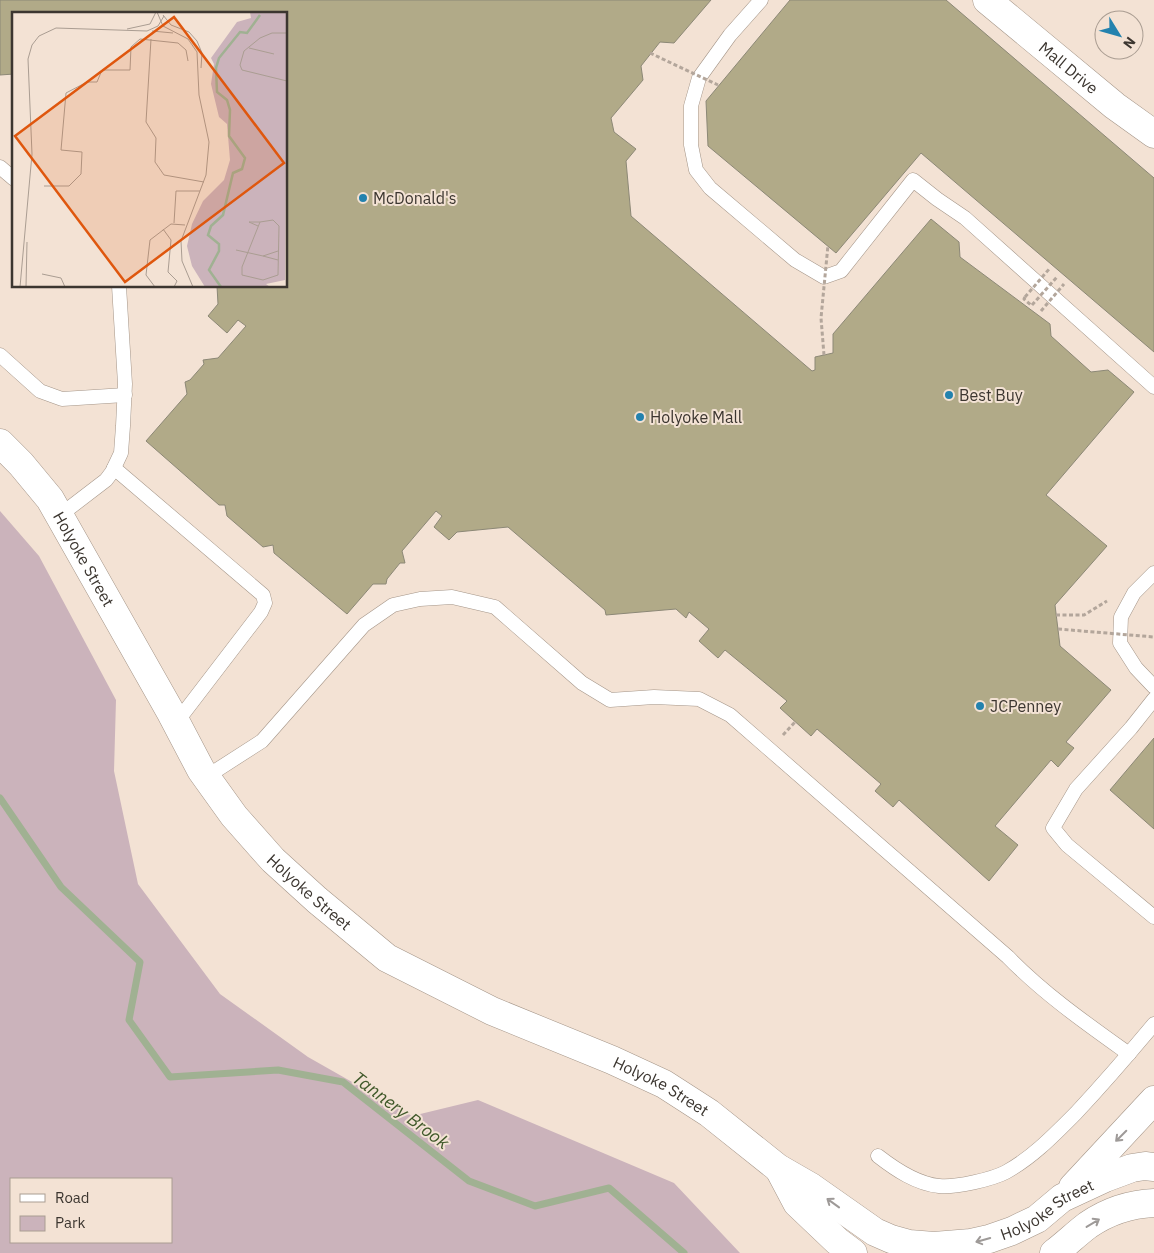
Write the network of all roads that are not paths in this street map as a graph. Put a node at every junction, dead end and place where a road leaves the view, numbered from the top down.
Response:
1 (760, 0) edge
2 (987, 0) edge
3 (1154, 134) edge
4 (0, 167) edge
5 (12, 177) edge
6 (119, 288) edge
7 (0, 355) edge
8 (1154, 387) edge
9 (125, 395) junction
10 (0, 443) edge
11 (114, 468) junction
12 (59, 516) junction
13 (1154, 572) edge
14 (1154, 687) edge
15 (1154, 699) edge
16 (176, 722) junction
17 (206, 777) junction
18 (1154, 917) edge
19 (1154, 1024) edge
20 (1128, 1054) junction
21 (1154, 1100) edge
22 (878, 1156) dead end
23 (1154, 1167) edge
24 (778, 1168) junction
25 (1062, 1198) junction
26 (1153, 1202) edge
27 (853, 1253) edge
28 (1054, 1253) edge

1 - 8 lane
2 - 3 street, Mall Drive
4 - 5 lane
6 - 9 lane
7 - 9 lane
9 - 11 lane
10 - 12 street, Holyoke Street
11 - 12 lane
11 - 16 lane
12 - 16 street, Holyoke Street
13 - 14 lane
15 - 18 lane
16 - 17 street, Holyoke Street
17 - 20 lane
17 - 24 street, Holyoke Street
19 - 20 lane
20 - 22 lane
21 -> 25 street
23 - 25 street, Holyoke Street
25 -> 24 street, Holyoke Street
24 - 27 street, Holyoke Street
28 -> 26 street, Holyoke Street

